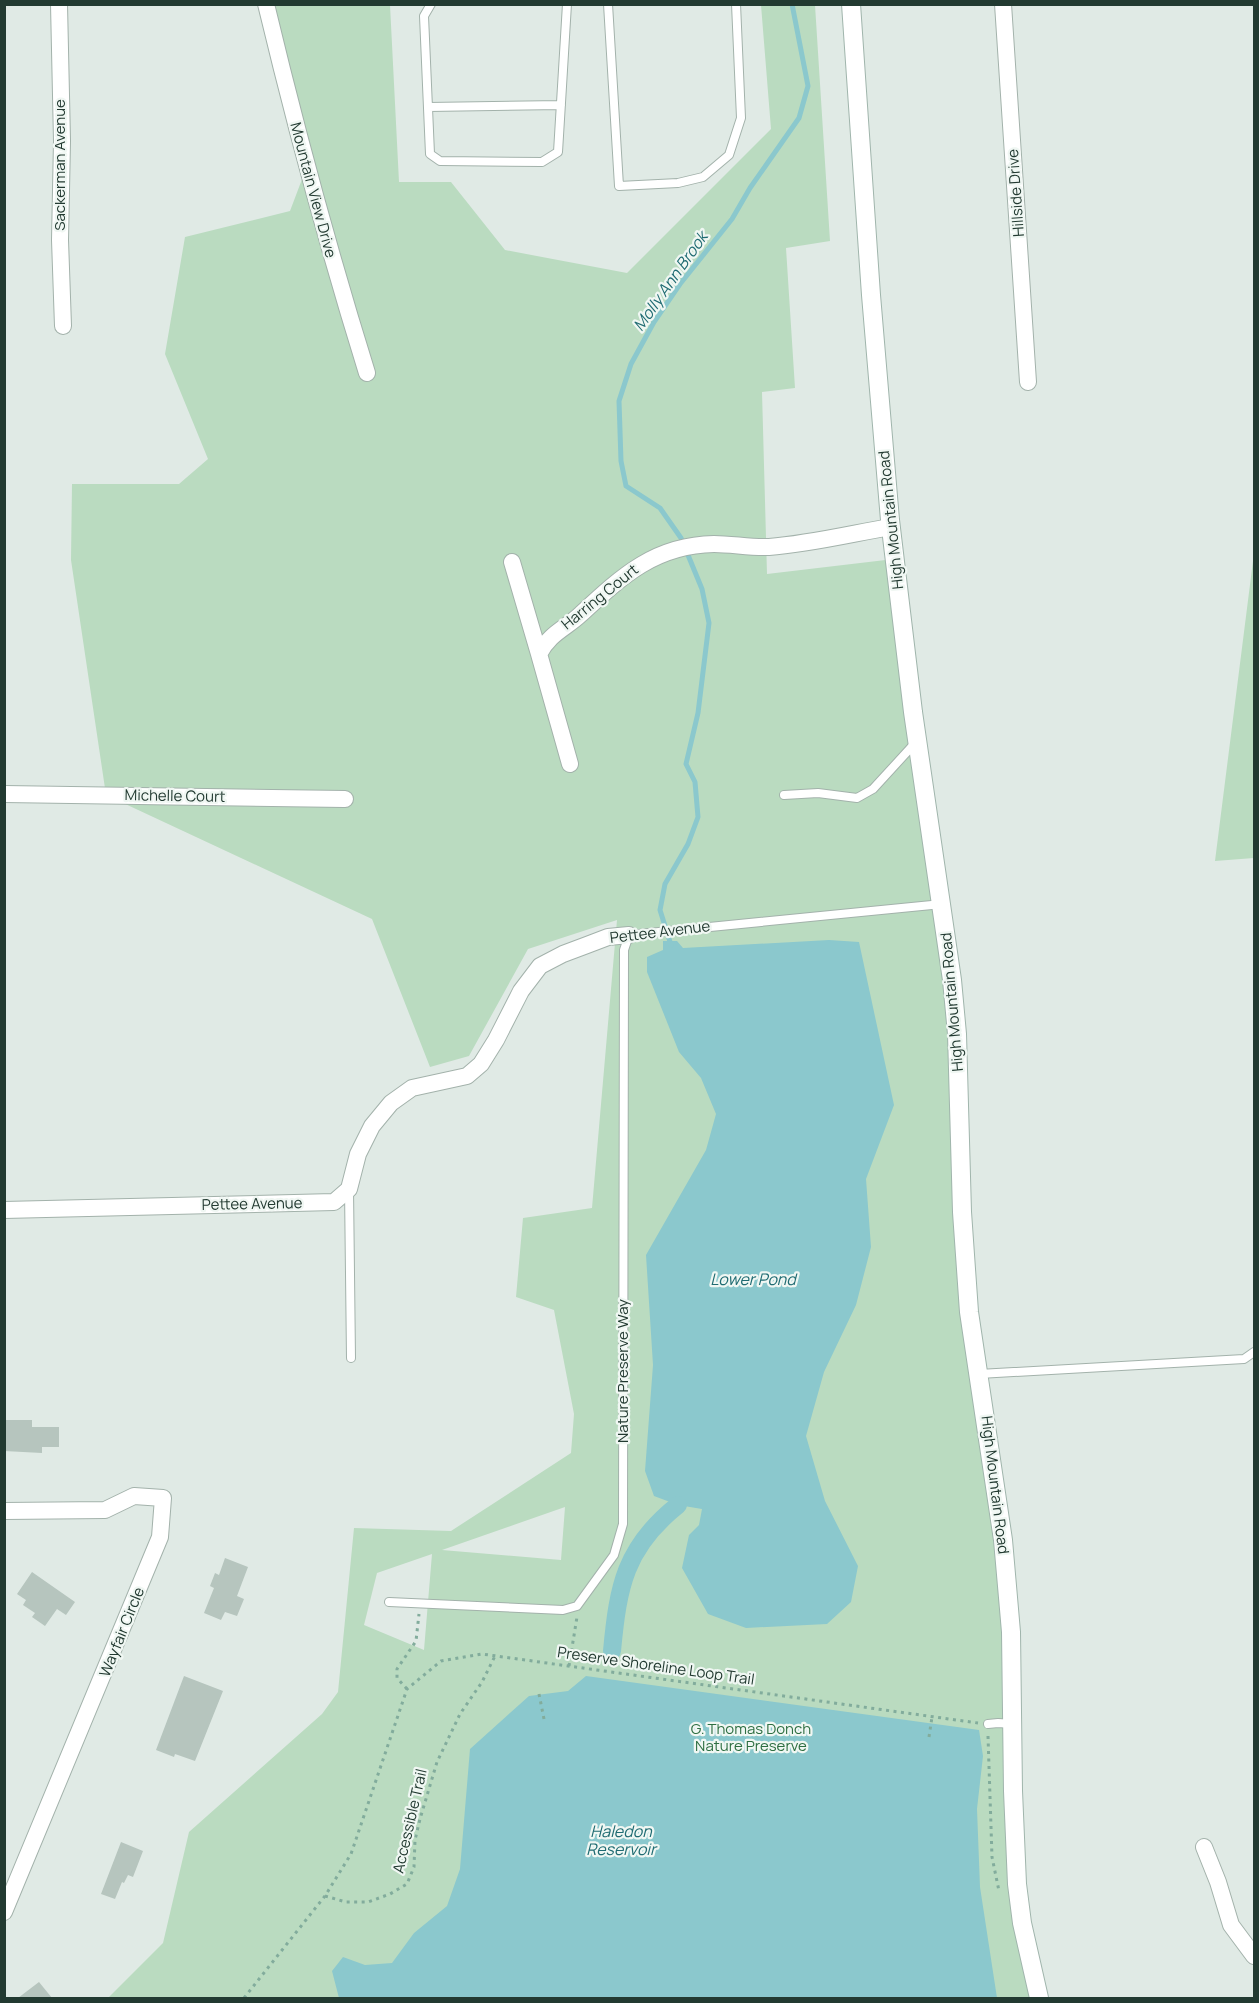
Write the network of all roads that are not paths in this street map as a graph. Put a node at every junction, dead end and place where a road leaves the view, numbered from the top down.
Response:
1 (59, 4) edge
2 (266, 4) edge
3 (431, 4) edge
4 (567, 4) edge
5 (608, 4) edge
6 (736, 4) edge
7 (851, 4) edge
8 (1003, 4) edge
9 (561, 105) junction
10 (428, 107) junction
11 (63, 326) dead end
12 (367, 373) dead end
13 (1028, 382) dead end
14 (890, 527) junction
15 (512, 562) dead end
16 (539, 654) junction
17 (917, 740) junction
18 (570, 764) dead end
19 (4, 794) edge
20 (784, 795) dead end
21 (345, 799) dead end
22 (942, 904) junction
23 (629, 934) junction
24 (349, 1189) junction
25 (4, 1210) edge
26 (1254, 1352) edge
27 (351, 1358) dead end
28 (978, 1374) junction
29 (4, 1511) edge
30 (389, 1602) dead end
31 (988, 1724) road end
32 (1012, 1724) junction
33 (1204, 1846) dead end
34 (4, 1912) edge
35 (1254, 1956) edge
36 (1039, 1998) edge

1 - 11 street, Sackerman Avenue
2 - 12 street, Mountain View Drive
3 - 10 lane
4 - 9 lane
5 - 6 lane
7 - 14 main road, High Mountain Road
8 - 13 street, Hillside Drive
9 - 10 lane
9 - 10 lane
14 - 16 street, Harring Court
14 - 17 main road, High Mountain Road
15 - 16 street
16 - 18 street
17 - 20 lane
17 - 22 main road, High Mountain Road
19 - 21 street, Michelle Court
22 - 23 lane, Pettee Avenue
22 - 28 main road, High Mountain Road
23 - 24 street, Pettee Avenue
23 - 30 lane, Nature Preserve Way
24 - 25 street, Pettee Avenue
24 - 27 lane
26 - 28 lane
28 - 32 main road, High Mountain Road
29 - 34 street, Wayfair Circle
31 - 32 lane
32 - 36 main road, High Mountain Road
33 - 35 street

